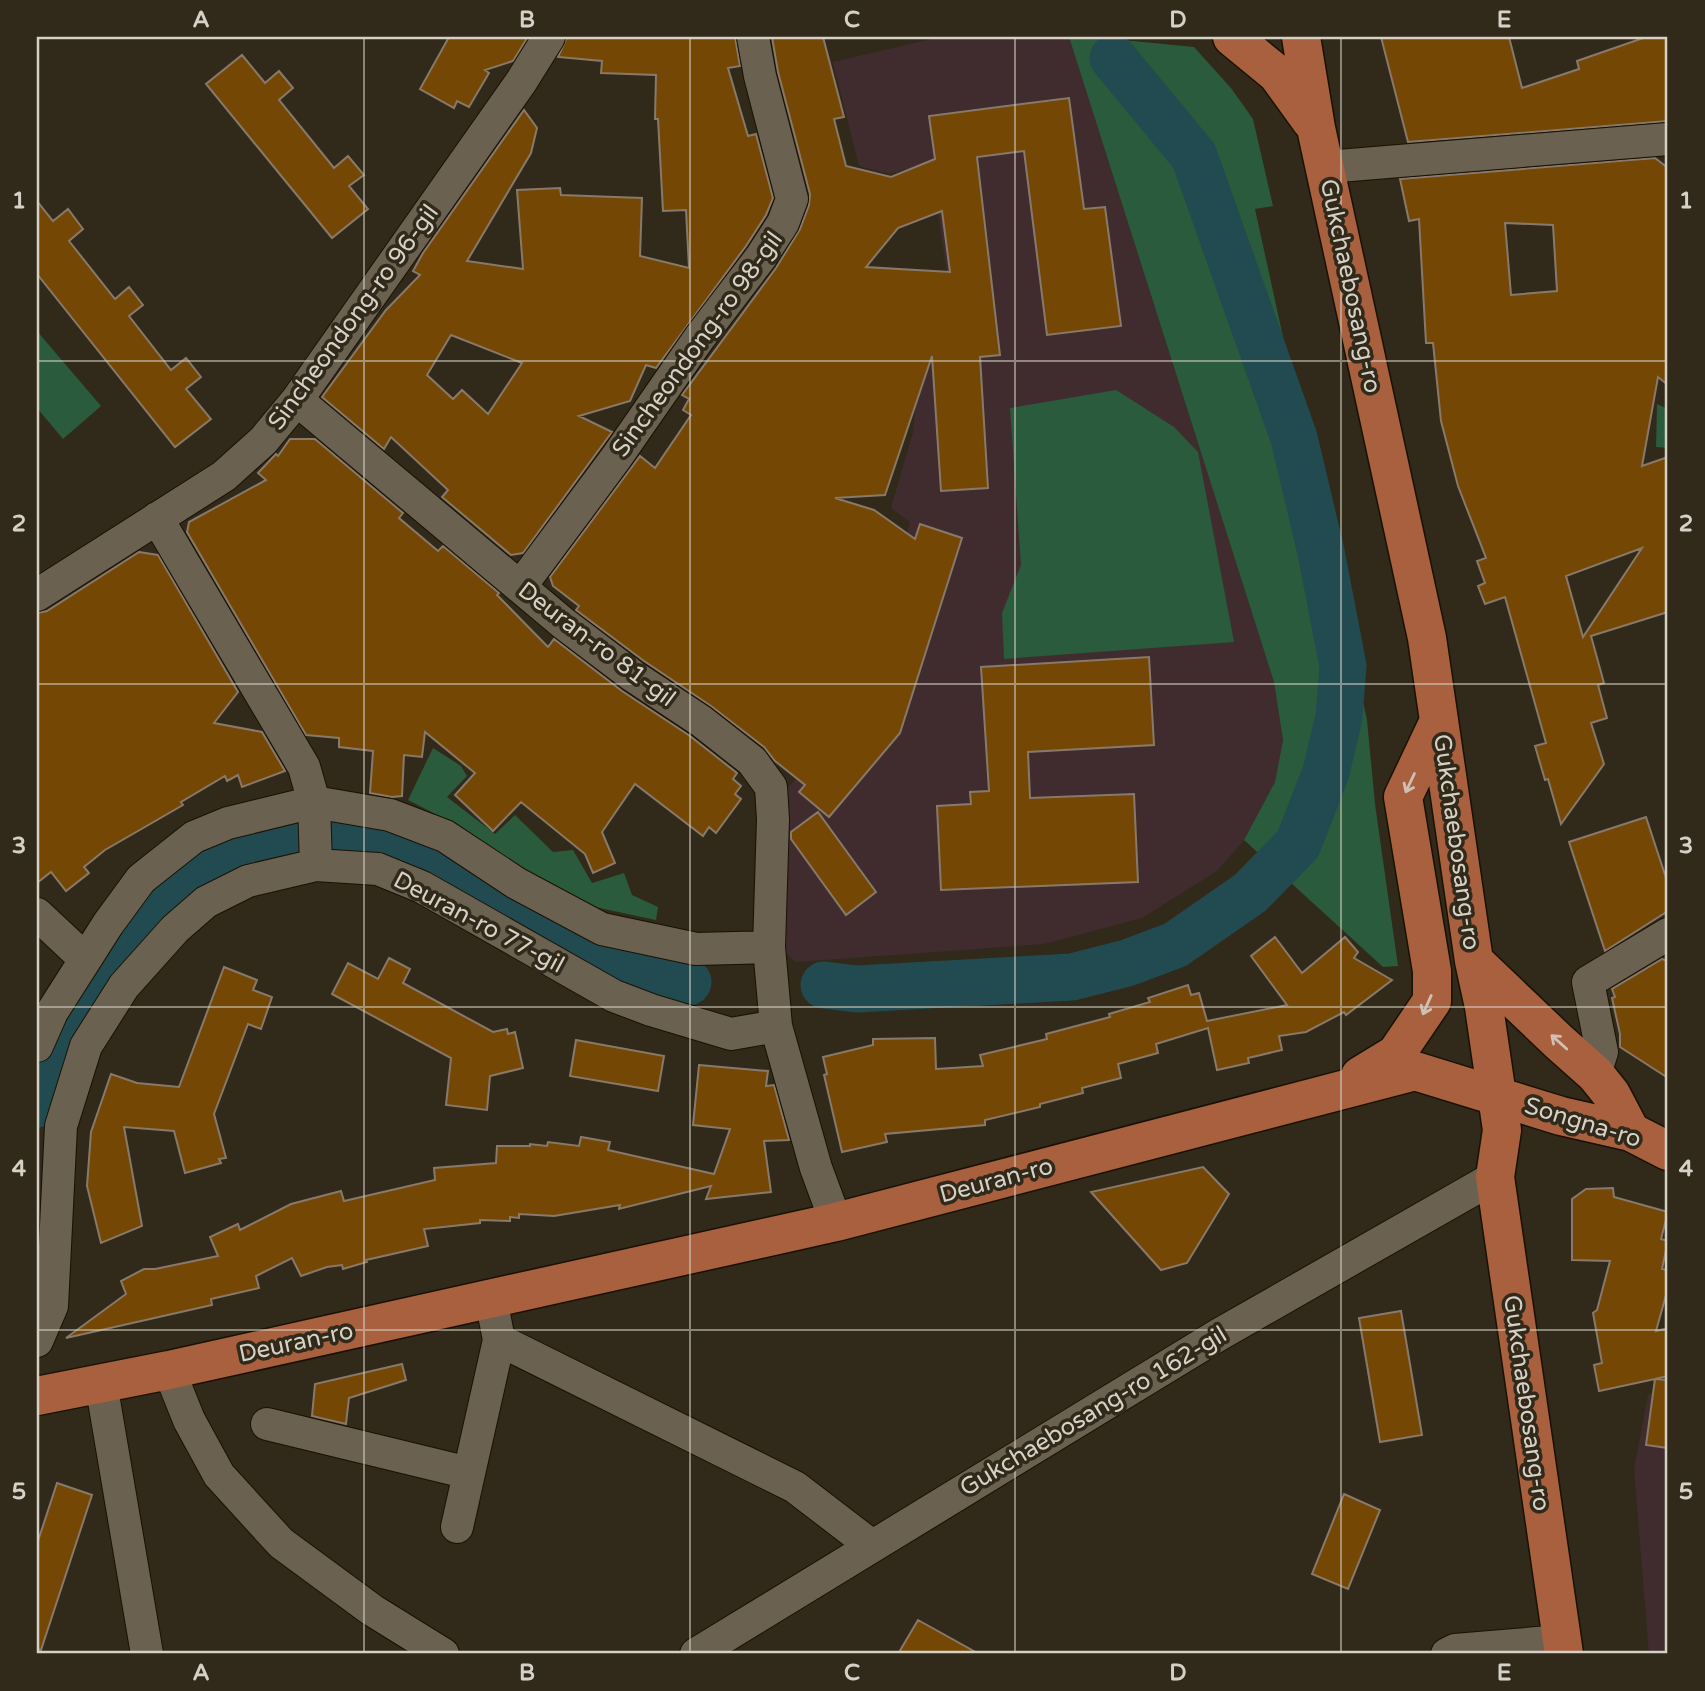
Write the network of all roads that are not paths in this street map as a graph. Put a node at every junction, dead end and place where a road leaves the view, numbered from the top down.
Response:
1 (549, 37) edge
2 (753, 37) edge
3 (1232, 37) edge
4 (1301, 37) edge
5 (1316, 128) junction
6 (1668, 139) edge
7 (1326, 167) junction
8 (297, 400) junction
9 (157, 518) junction
10 (520, 587) junction
11 (37, 595) edge
12 (1439, 721) junction
13 (314, 802) junction
14 (316, 864) junction
15 (37, 915) edge
16 (1668, 934) edge
17 (769, 947) junction
18 (85, 960) junction
19 (1474, 961) junction
20 (778, 1032) junction
21 (37, 1046) edge
22 (1595, 1074) junction
23 (1335, 1091) junction
24 (1497, 1096) junction
25 (1631, 1132) junction
26 (1668, 1151) edge
27 (1495, 1177) junction
28 (836, 1222) junction
29 (491, 1299) junction
30 (44, 1307) edge
31 (499, 1340) junction
32 (37, 1341) edge
33 (169, 1370) junction
34 (101, 1383) junction
35 (37, 1395) edge
36 (267, 1424) dead end
37 (469, 1473) junction
38 (457, 1527) dead end
39 (872, 1546) junction
40 (1562, 1648) edge
41 (147, 1654) edge
42 (443, 1654) edge
43 (695, 1654) edge
44 (1447, 1654) edge

1 - 8 street, Sincheondong-ro 96-gil
2 - 10 street, Sincheondong-ro 98-gil
3 - 5 main road
4 - 5 main road, Gukchaebosang-ro
5 - 7 main road, Gukchaebosang-ro
6 - 7 street
7 - 12 main road, Gukchaebosang-ro
8 - 9 street, Sincheondong-ro 96-gil
8 - 10 street, Deuran-ro 81-gil
9 - 11 street, Sincheondong-ro 96-gil
9 - 13 street
10 - 17 street, Deuran-ro 81-gil
12 - 19 main road, Gukchaebosang-ro
12 -> 23 main road
13 - 14 street
13 - 17 street
13 - 18 street
14 - 20 street, Deuran-ro 77-gil
14 - 30 street, Deuran-ro 77-gil
15 - 18 street
16 - 22 street
17 - 20 street, Deuran-ro 81-gil
18 - 21 street
22 -> 19 main road
19 - 24 main road, Gukchaebosang-ro
20 - 28 street
22 - 25 main road
23 - 24 main road, Deuran-ro
23 - 28 main road, Deuran-ro
24 - 25 main road, Songna-ro
24 - 27 main road, Gukchaebosang-ro
25 - 26 main road, Songna-ro
27 - 39 street, Gukchaebosang-ro 162-gil
27 - 40 main road, Gukchaebosang-ro
28 - 29 main road, Deuran-ro
29 - 31 street
29 - 33 main road, Deuran-ro
30 - 32 street, Deuran-ro 77-gil
31 - 37 street
31 - 39 street
33 - 34 main road, Deuran-ro
33 - 42 street
34 - 35 main road, Deuran-ro
34 - 41 street
36 - 37 street
37 - 38 street
39 - 43 street, Gukchaebosang-ro 162-gil
40 - 44 street

